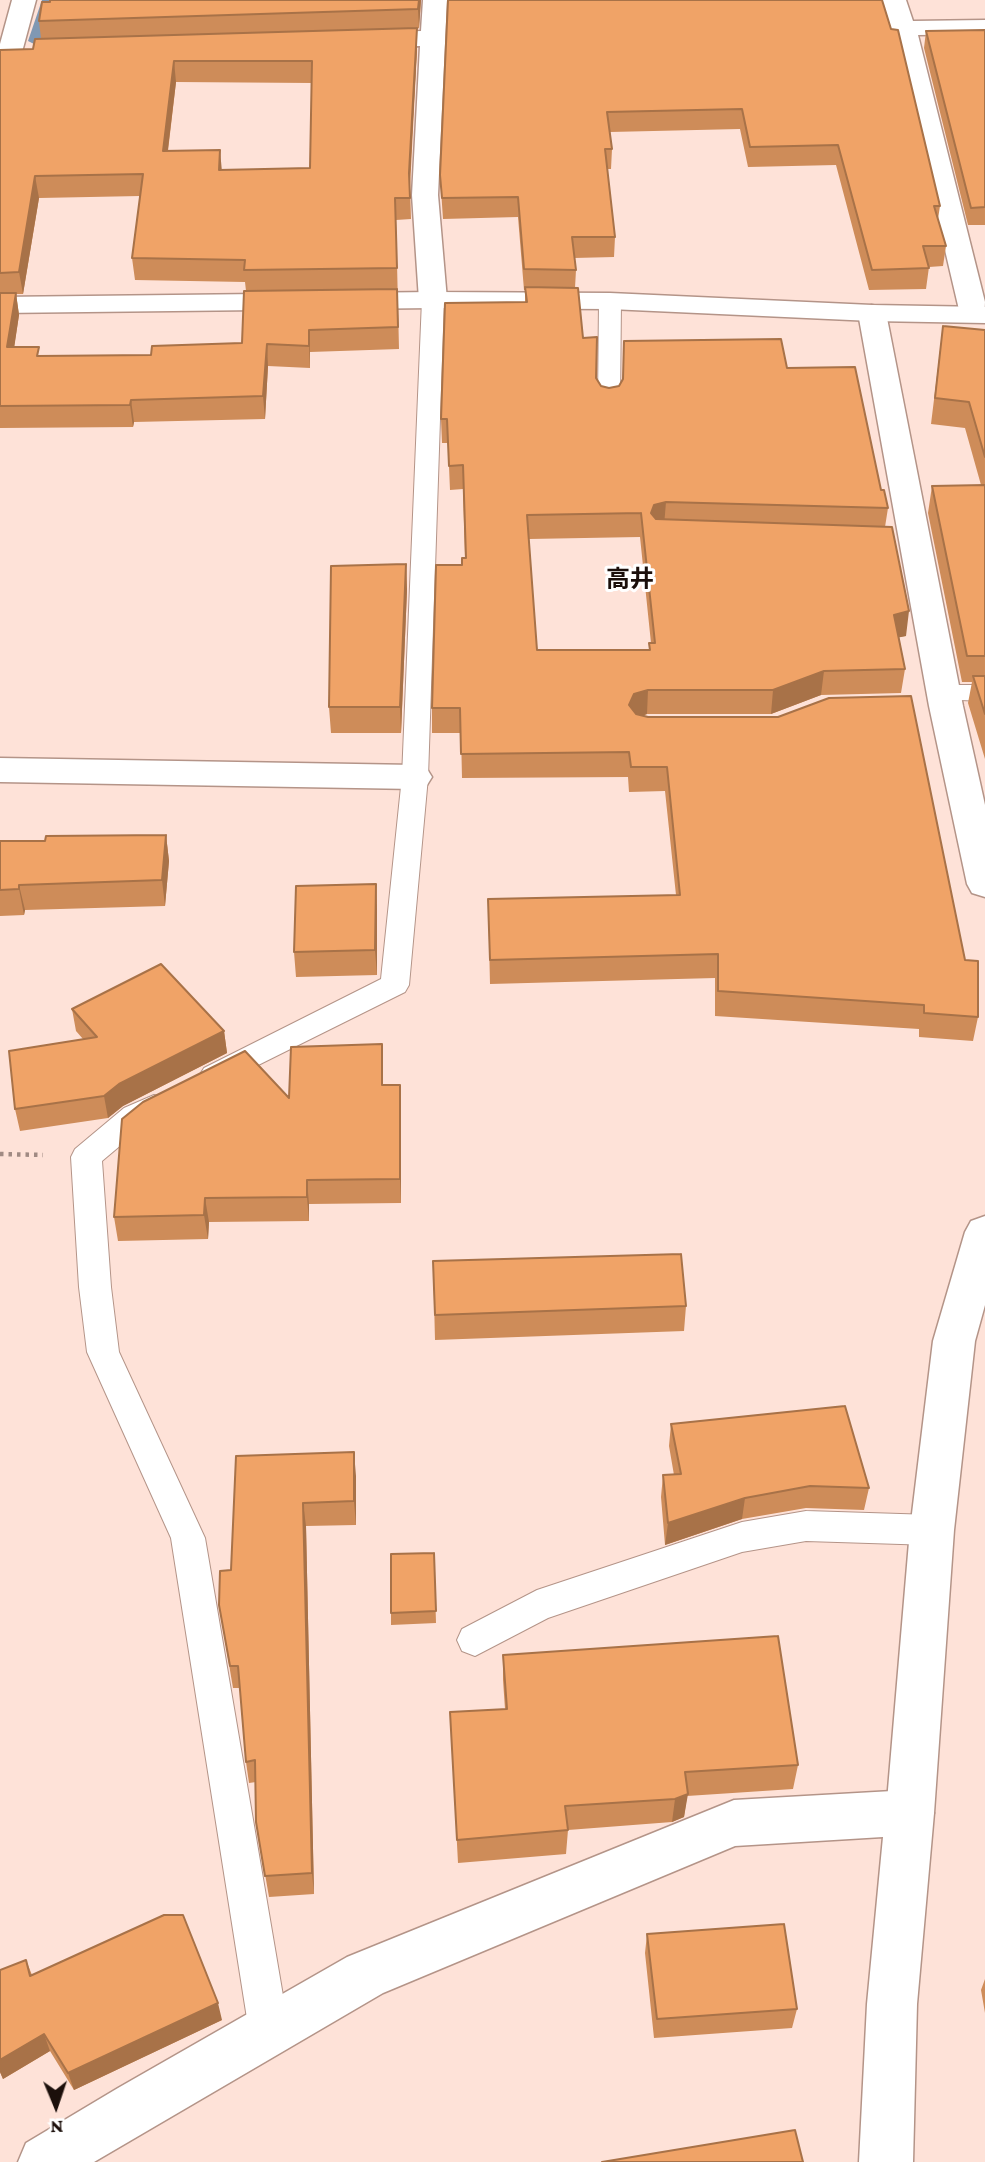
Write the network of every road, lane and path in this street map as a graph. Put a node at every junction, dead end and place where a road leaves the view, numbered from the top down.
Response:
1 (24, 0) edge
2 (435, 0) edge
3 (894, 0) edge
4 (985, 27) edge
5 (903, 28) junction
6 (434, 38) junction
7 (337, 41) edge
8 (14, 52) edge
9 (433, 300) junction
10 (610, 301) junction
11 (0, 305) edge
12 (872, 313) junction
13 (979, 315) edge
14 (609, 402) edge
15 (985, 693) edge
16 (945, 700) junction
17 (909, 707) edge
18 (0, 770) edge
19 (415, 777) junction
20 (985, 884) edge
21 (985, 1232) edge
22 (932, 1530) junction
23 (475, 1640) dead end
24 (910, 1813) junction
25 (269, 2031) junction
26 (45, 2162) edge
27 (886, 2162) edge

1 - 8 street
2 - 6 street
3 - 5 street
4 - 5 street
5 - 13 street
6 - 7 street
6 - 9 street
9 - 10 street
9 - 11 street
9 - 19 lane
10 - 12 street
10 - 14 lane
12 - 13 street
12 - 16 street
15 - 16 lane
16 - 17 street
16 - 20 street
18 - 19 street
19 - 25 lane
21 - 22 street
22 - 23 lane
22 - 24 street
24 - 25 street
24 - 27 street
25 - 26 street

